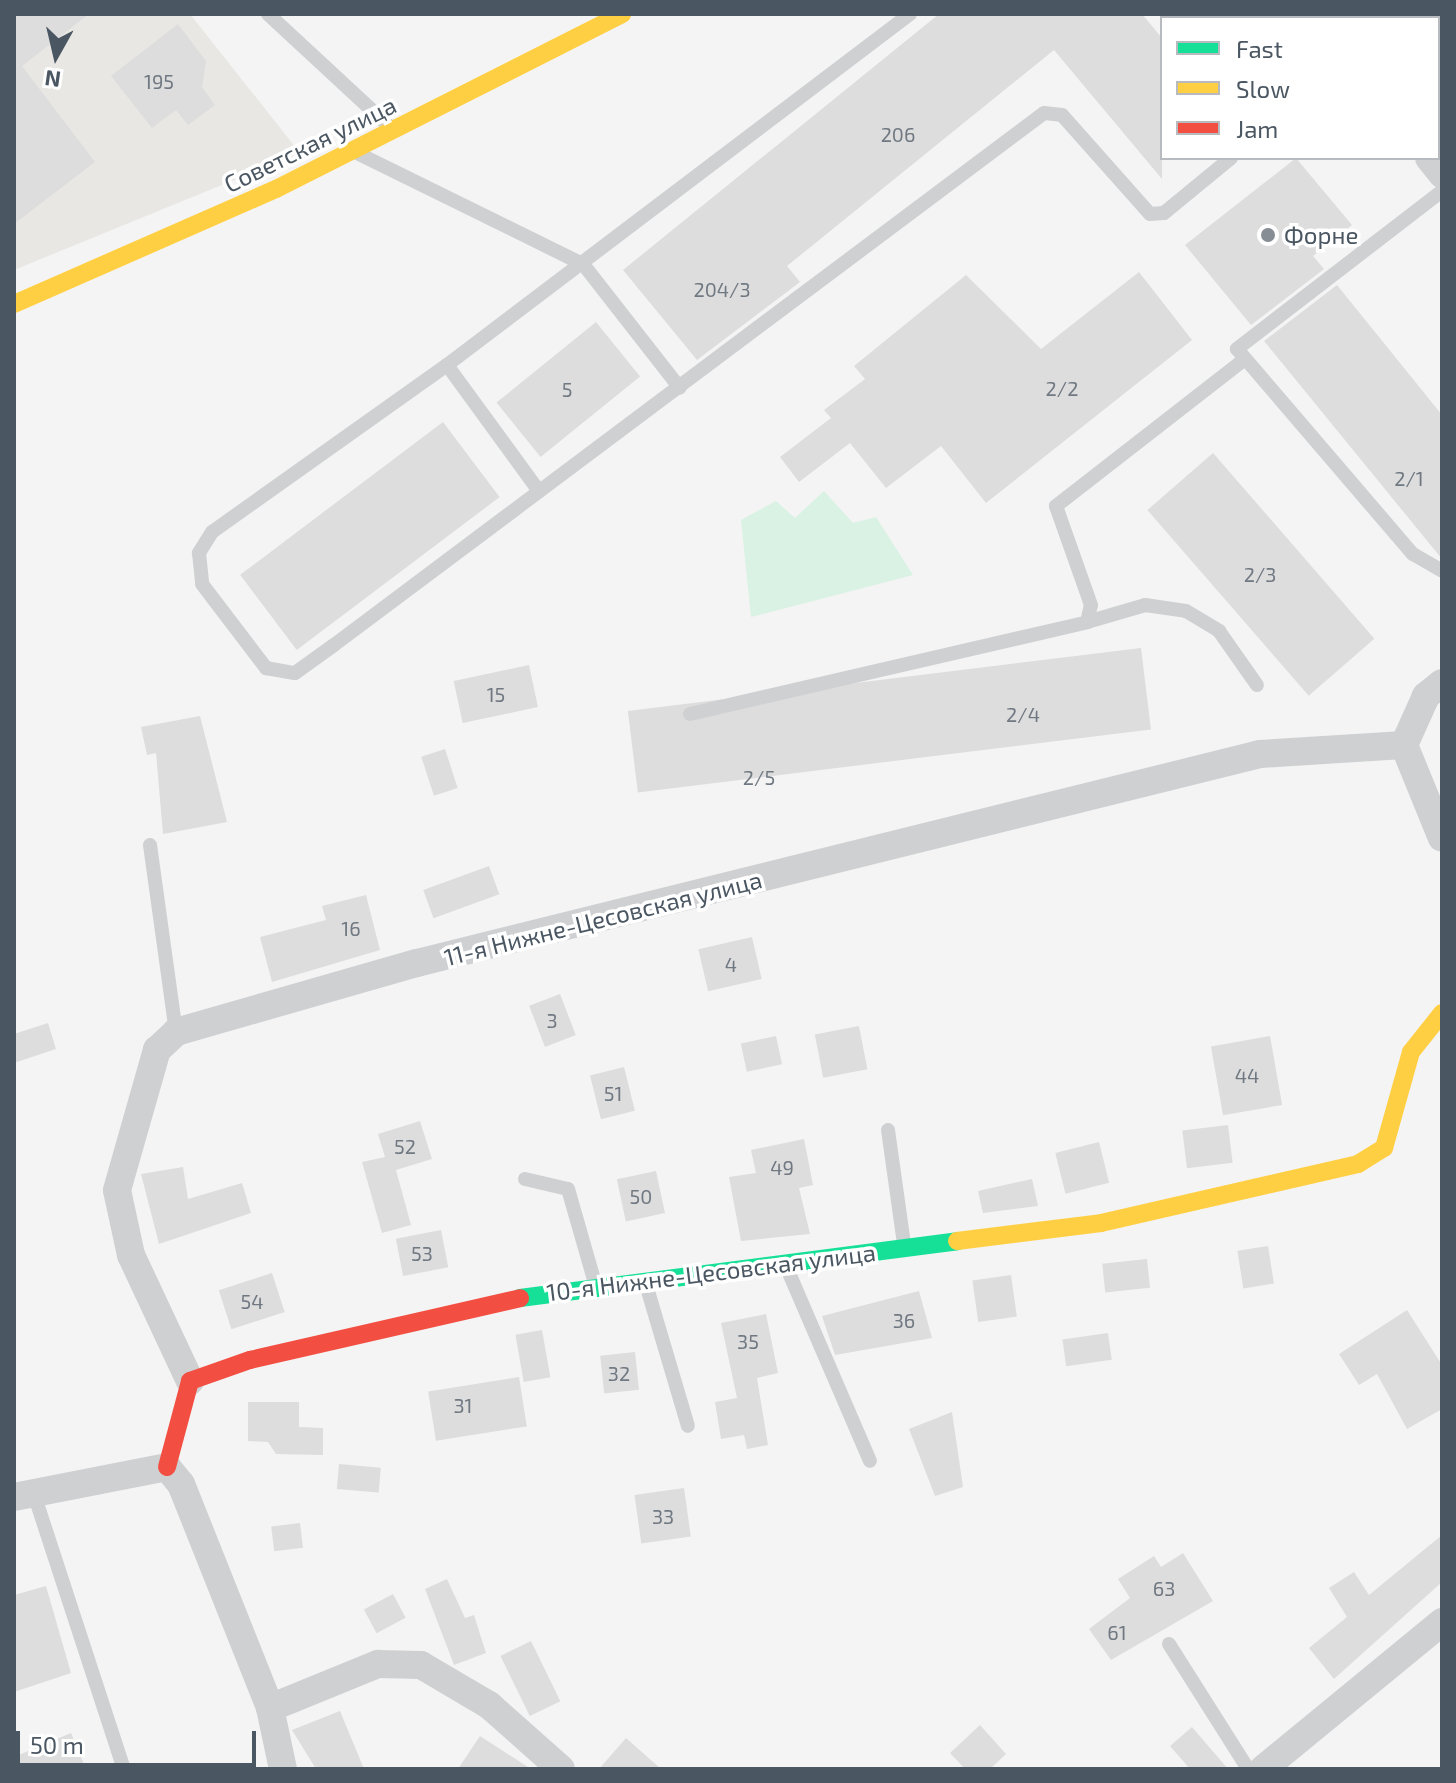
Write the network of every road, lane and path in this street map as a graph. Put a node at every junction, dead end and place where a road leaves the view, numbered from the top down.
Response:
1 (268, 14) edge
2 (622, 14) edge
3 (910, 14) edge
4 (393, 129) junction
5 (352, 150) junction
6 (1229, 160) edge
7 (1442, 191) edge
8 (583, 264) junction
9 (14, 304) edge
10 (1245, 359) junction
11 (447, 365) junction
12 (680, 388) junction
13 (539, 491) junction
14 (1442, 571) edge
15 (1087, 622) junction
16 (1442, 683) edge
17 (1257, 685) dead end
18 (690, 714) dead end
19 (1404, 745) junction
20 (1442, 838) edge
21 (150, 845) dead end
22 (1440, 1018) edge
23 (176, 1032) junction
24 (888, 1130) dead end
25 (525, 1179) dead end
26 (905, 1248) junction
27 (784, 1261) junction
28 (644, 1277) junction
29 (595, 1283) junction
30 (190, 1381) junction
31 (688, 1426) dead end
32 (870, 1461) dead end
33 (167, 1467) junction
34 (22, 1494) edge
35 (1442, 1622) edge
36 (1169, 1644) dead end
37 (270, 1708) junction
38 (124, 1769) edge
39 (283, 1769) edge
40 (561, 1769) edge
41 (1248, 1769) edge
42 (1263, 1769) edge

1 - 4 lane
2 - 4 street, Советская улица
3 - 8 lane
4 - 5 street, Советская улица
5 - 8 lane
5 - 9 street, Советская улица
6 - 12 lane
7 - 10 lane
8 - 11 lane
8 - 12 lane
10 - 14 lane
10 - 15 lane
11 - 13 lane
11 - 13 lane
12 - 13 lane
15 - 17 lane
15 - 18 lane
16 - 19 street
19 - 20 street
19 - 23 street, 11-я Нижне-Цесовская улица
21 - 23 lane
22 - 26 street, 10-я Нижне-Цесовская улица
23 - 30 street
24 - 26 lane
25 - 29 lane
26 - 27 street, 10-я Нижне-Цесовская улица
27 - 28 street, 10-я Нижне-Цесовская улица
27 - 32 lane
28 - 29 street, 10-я Нижне-Цесовская улица
28 - 31 lane
29 - 30 street, 10-я Нижне-Цесовская улица
30 - 33 street
33 - 34 street
33 - 37 street
34 - 38 lane
35 - 42 street
36 - 41 lane
37 - 39 street
37 - 40 street

